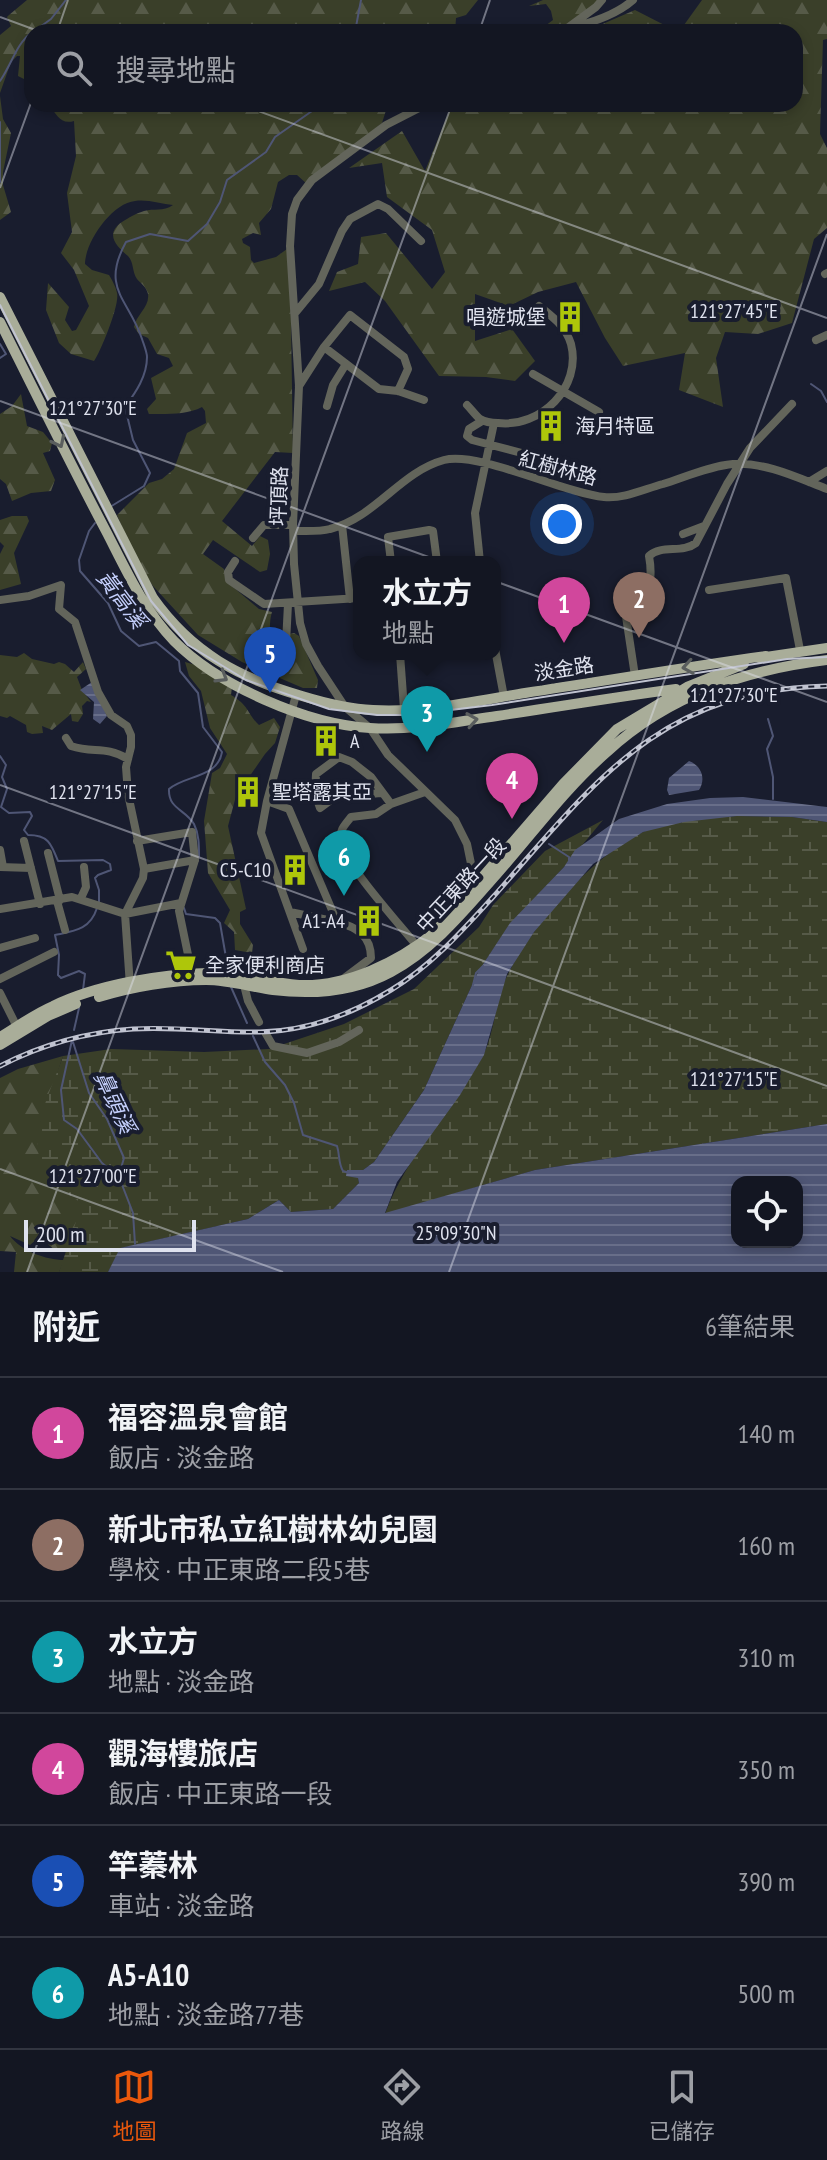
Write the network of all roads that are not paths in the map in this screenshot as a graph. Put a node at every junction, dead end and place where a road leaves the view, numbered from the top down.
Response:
1 (602, 0) edge
2 (633, 0) edge
3 (573, 24) edge
4 (589, 24) edge
5 (411, 112) edge
6 (421, 241) dead end
7 (0, 297) edge
8 (539, 306) dead end
9 (295, 313) junction
10 (0, 322) edge
11 (827, 335) edge
12 (816, 340) dead end
13 (324, 347) junction
14 (346, 364) junction
15 (533, 374) dead end
16 (299, 386) junction
17 (398, 391) junction
18 (564, 392) junction
19 (424, 400) dead end
20 (792, 404) dead end
21 (467, 405) dead end
22 (327, 406) dead end
23 (599, 412) dead end
24 (482, 421) junction
25 (494, 423) junction
26 (488, 444) junction
27 (552, 461) dead end
28 (484, 464) junction
29 (740, 464) junction
30 (827, 471) edge
31 (809, 482) junction
32 (827, 489) edge
33 (96, 503) junction
34 (342, 525) junction
35 (109, 526) junction
36 (705, 526) junction
37 (294, 528) junction
38 (683, 534) dead end
39 (253, 538) dead end
40 (390, 556) edge
41 (436, 556) edge
42 (479, 556) edge
43 (235, 561) dead end
44 (709, 590) dead end
45 (353, 592) edge
46 (353, 598) edge
47 (0, 600) edge
48 (293, 602) junction
49 (286, 643) dead end
50 (827, 648) edge
51 (800, 650) junction
52 (766, 656) junction
53 (400, 660) edge
54 (497, 660) edge
55 (827, 660) edge
56 (635, 676) junction
57 (726, 681) junction
58 (687, 687) junction
59 (296, 695) junction
60 (504, 697) junction
61 (622, 697) junction
62 (345, 707) junction
63 (404, 709) junction
64 (293, 710) junction
65 (628, 721) junction
66 (370, 728) junction
67 (66, 738) dead end
68 (128, 759) junction
69 (425, 792) junction
70 (381, 793) junction
71 (267, 801) junction
72 (391, 804) junction
73 (24, 841) dead end
74 (137, 841) junction
75 (0, 850) edge
76 (48, 853) dead end
77 (195, 860) junction
78 (2, 867) edge
79 (84, 867) dead end
80 (31, 868) junction
81 (144, 869) junction
82 (478, 889) junction
83 (81, 898) junction
84 (58, 900) junction
85 (181, 903) junction
86 (40, 904) junction
87 (0, 909) edge
88 (290, 912) junction
89 (125, 914) junction
90 (337, 922) junction
91 (65, 930) dead end
92 (35, 938) dead end
93 (417, 946) junction
94 (0, 948) edge
95 (303, 949) dead end
96 (54, 952) dead end
97 (192, 974) junction
98 (223, 977) junction
99 (0, 979) edge
100 (343, 979) junction
101 (247, 981) junction
102 (130, 986) junction
103 (0, 993) edge
104 (72, 1002) junction
105 (259, 1022) dead end
106 (17, 1027) junction
107 (359, 1030) dead end
108 (266, 1034) dead end
109 (0, 1037) edge
110 (0, 1045) edge

1 - 3 street
2 - 4 street
5 - 9 street, 坪頂路
6 - 9 street
7 - 33 main road
8 - 18 street
9 - 16 street, 坪頂路
10 -> 33 main road
11 - 12 street
13 - 14 street
13 - 16 street
13 - 17 street
14 - 17 street
14 - 22 street
15 - 18 street
16 - 37 street, 坪頂路
17 - 19 street
18 - 23 street
18 - 25 street
20 - 29 street
21 - 24 street
24 - 25 street
24 - 26 street
25 - 26 street
26 - 27 street
26 - 28 street
28 - 29 street, 紅樹林路
28 - 34 street, 紅樹林路
28 - 42 street
29 - 31 street, 紅樹林路
29 - 36 street
30 - 31 street
31 - 32 street, 紅樹林路
33 - 35 main road
34 - 37 street
34 - 45 street
35 - 59 main road, 淡金路
35 -> 64 main road, 淡金路
36 - 38 street
36 - 56 street
37 - 39 street
37 - 48 street, 坪頂路
40 - 41 street
43 - 48 street
44 - 51 street
46 - 48 street
47 - 68 street
48 - 49 street
48 - 62 street, 坪頂路
50 - 51 main road, 中正東路一段
51 - 52 main road, 中正東路一段
52 -> 56 main road, 淡金路
52 - 58 main road, 中正東路一段
53 - 63 street
54 - 60 street
55 - 57 main road, 中正東路一段
56 - 60 main road, 淡金路
57 - 58 main road
57 - 82 main road, 中正東路一段
58 - 61 main road, 淡金路
58 - 65 main road, 中正東路一段
59 - 62 main road, 淡金路
59 - 64 street
60 - 63 main road, 淡金路
61 - 65 main road
66 -> 61 main road, 淡金路
62 - 63 main road, 淡金路
62 - 66 street, 坪頂路
64 - 66 main road, 淡金路
64 - 71 street
65 - 82 main road, 中正東路一段
66 - 69 street, 坪頂路
67 - 68 street
68 - 74 street
69 - 72 street
69 - 82 street, 坪頂路
70 - 70 street
70 - 72 street
71 - 88 street
71 - 90 street
72 - 93 street
73 - 80 street
74 - 77 street
74 - 81 street
75 - 78 street
76 - 84 street
77 - 81 street
77 - 85 street
78 - 80 street
79 - 83 street
80 - 86 street
81 - 89 street
82 - 93 main road, 中正東路一段
82 - 101 main road, 中正東路一段
83 - 84 street
83 - 89 street
84 - 86 street
84 - 91 street
85 - 89 street
85 - 97 street
86 - 87 street
88 - 90 street
88 - 95 street
89 - 102 street
90 - 100 street
92 - 94 street
93 - 100 main road, 中正東路一段
96 - 99 street
97 - 98 main road
97 - 102 main road
98 - 101 main road
98 - 102 main road
100 - 101 main road, 中正東路一段
101 - 105 street
102 - 104 main road
103 - 106 street
104 - 106 main road
104 - 110 main road
106 - 109 main road
107 - 108 street

